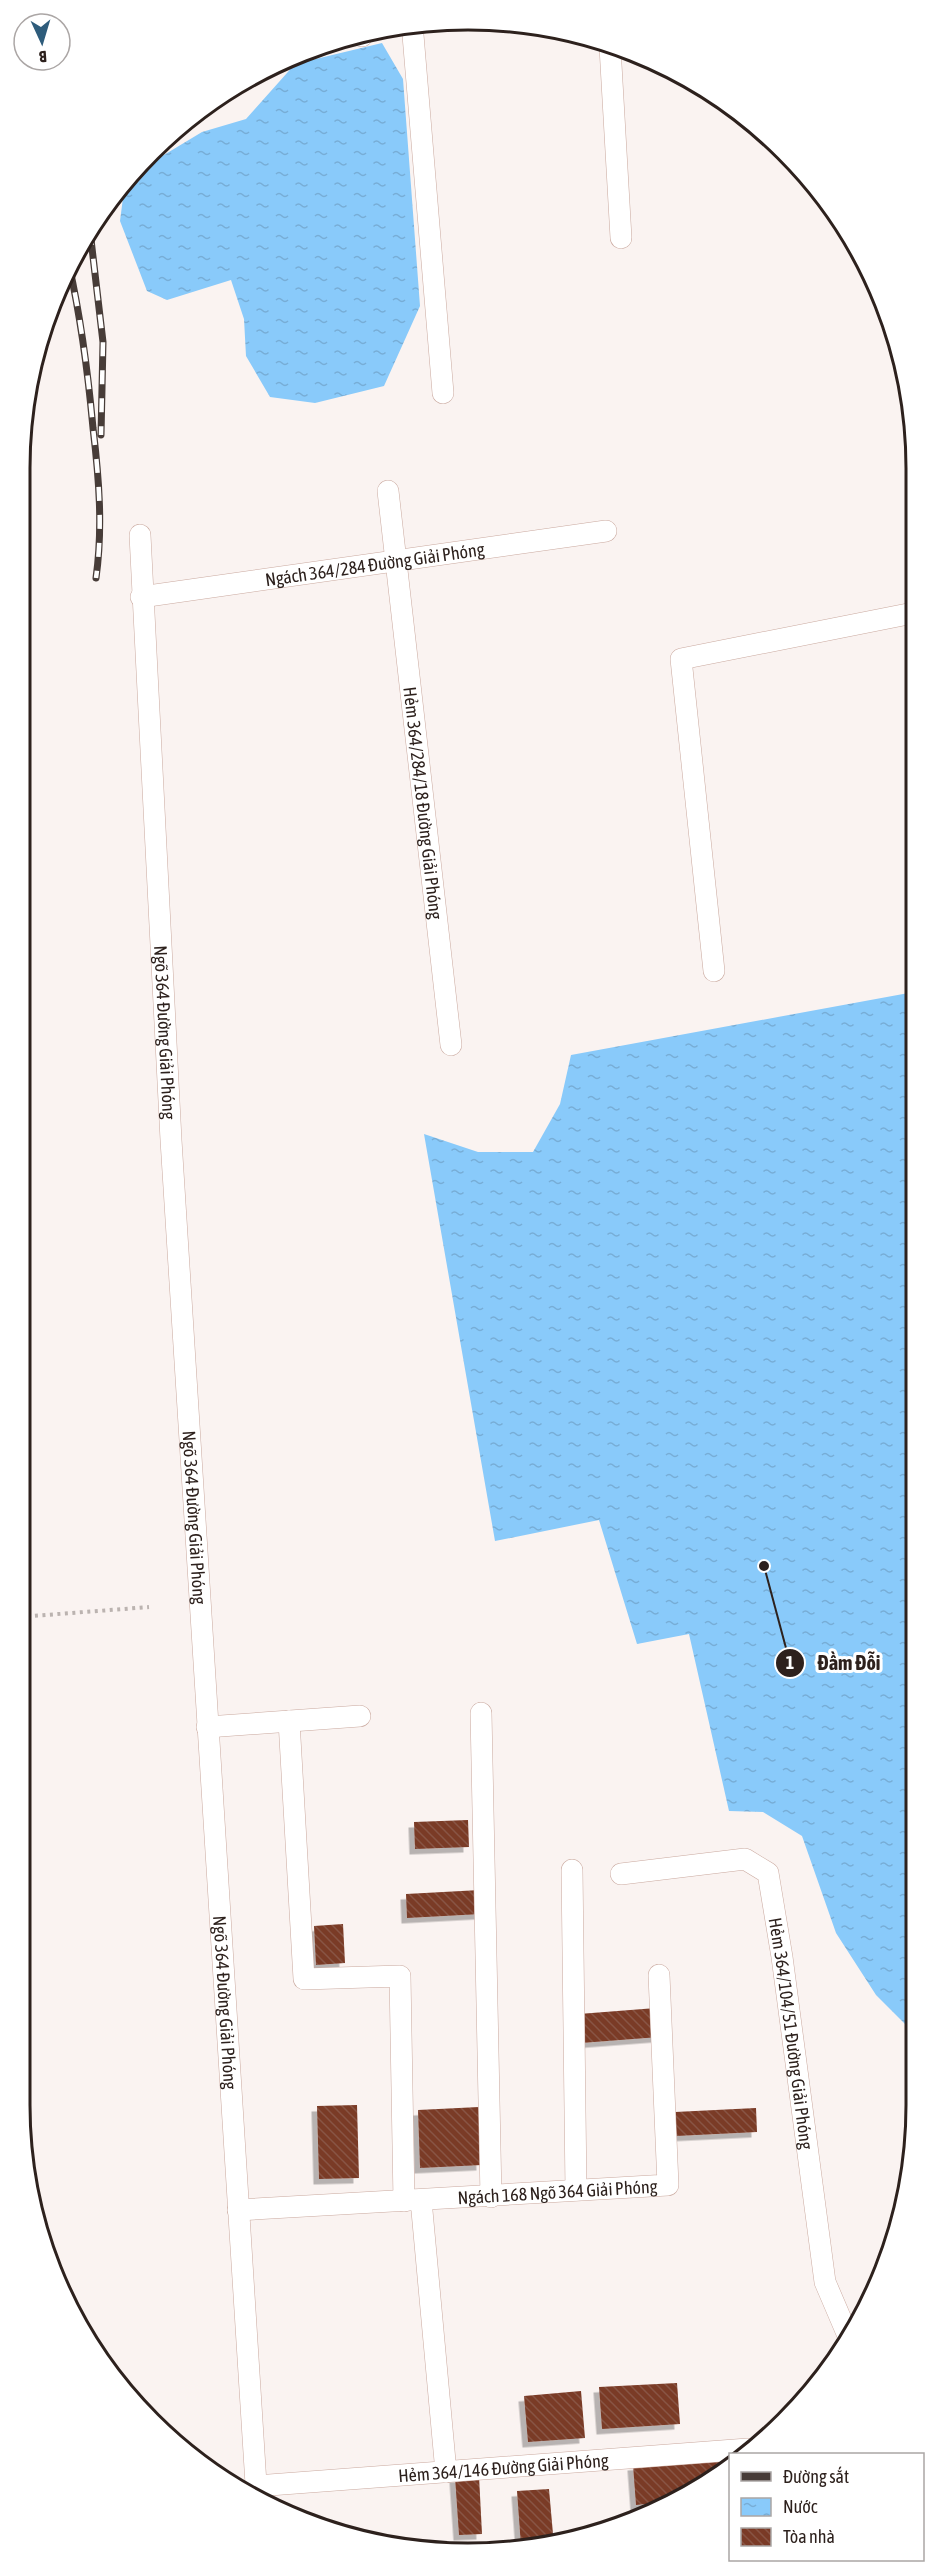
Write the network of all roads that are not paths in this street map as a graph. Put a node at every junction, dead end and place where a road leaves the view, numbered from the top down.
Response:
1 (413, 34) edge
2 (610, 54) edge
3 (621, 238) dead end
4 (443, 393) dead end
5 (388, 490) dead end
6 (606, 531) dead end
7 (140, 535) dead end
8 (396, 560) junction
9 (141, 597) junction
10 (906, 614) edge
11 (714, 971) dead end
12 (451, 1045) dead end
13 (481, 1713) dead end
14 (360, 1716) dead end
15 (289, 1720) junction
16 (207, 1727) junction
17 (572, 1870) dead end
18 (621, 1874) dead end
19 (659, 1976) dead end
20 (576, 2190) junction
21 (491, 2196) junction
22 (413, 2200) junction
23 (238, 2210) junction
24 (845, 2328) edge
25 (738, 2450) edge
26 (446, 2472) junction
27 (257, 2488) edge
28 (264, 2492) edge

1 - 4 lane
2 - 3 lane
5 - 8 lane, Hẻm 364/284/18 Đường Giải Phóng
6 - 8 lane, Ngách 364/284 Đường Giải Phóng
7 - 9 lane, Ngõ 364 Đường Giải Phóng
8 - 9 lane, Ngách 364/284 Đường Giải Phóng
8 - 12 lane, Hẻm 364/284/18 Đường Giải Phóng
9 - 16 lane, Ngõ 364 Đường Giải Phóng
10 - 11 lane
13 - 21 lane
14 - 15 lane
15 - 16 lane
15 - 22 lane
16 - 23 lane, Ngõ 364 Đường Giải Phóng
17 - 20 lane
18 - 24 lane, Hẻm 364/104/51 Đường Giải Phóng
19 - 20 lane, Ngách 168 Ngõ 364 Giải Phóng
20 - 21 lane, Ngách 168 Ngõ 364 Giải Phóng
21 - 22 lane, Ngách 168 Ngõ 364 Giải Phóng
22 - 23 lane, Ngách 168 Ngõ 364 Giải Phóng
22 - 26 lane
23 - 27 lane, Ngõ 364 Đường Giải Phóng
25 - 26 lane, Hẻm 364/146 Đường Giải Phóng
26 - 28 lane, Hẻm 364/146 Đường Giải Phóng

